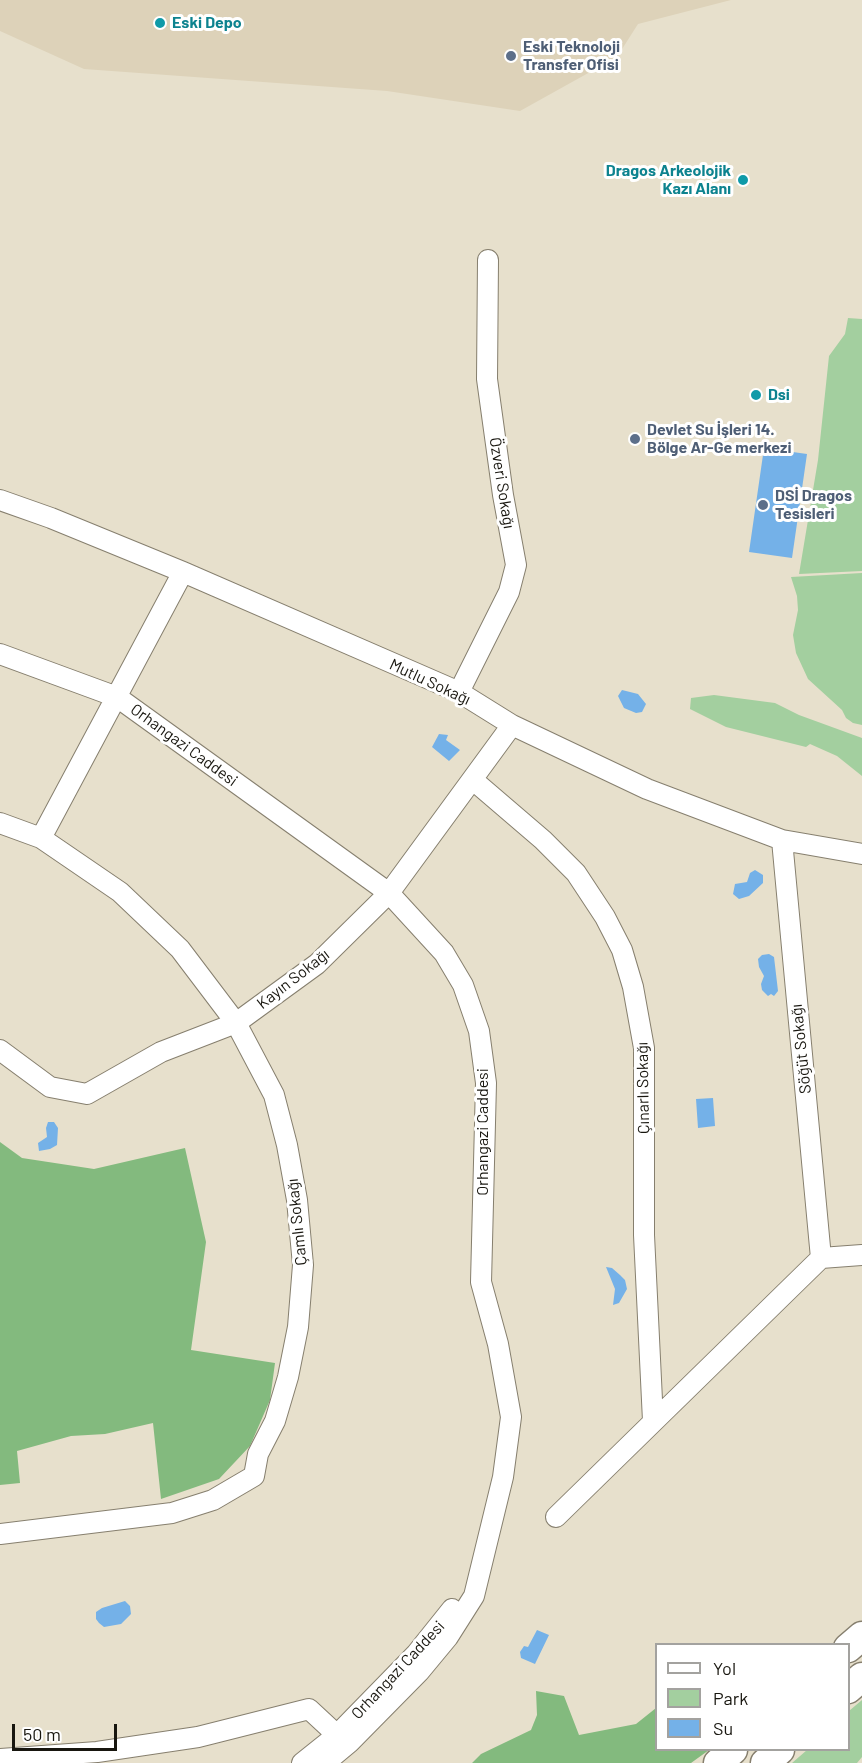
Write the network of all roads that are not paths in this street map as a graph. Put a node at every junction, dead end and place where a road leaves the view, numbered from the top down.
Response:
1 (488, 260) dead end
2 (0, 500) edge
3 (183, 572) junction
4 (0, 654) edge
5 (459, 692) junction
6 (117, 697) junction
7 (512, 725) junction
8 (473, 780) junction
9 (0, 823) edge
10 (41, 838) junction
11 (782, 840) junction
12 (862, 854) edge
13 (389, 893) junction
14 (236, 1023) junction
15 (0, 1050) edge
16 (862, 1255) edge
17 (821, 1258) junction
18 (653, 1421) junction
19 (556, 1516) dead end
20 (0, 1534) edge
21 (481, 1566) junction
22 (862, 1636) edge
23 (850, 1647) edge
24 (862, 1677) edge
25 (850, 1688) edge
26 (337, 1735) junction
27 (731, 1751) edge
28 (778, 1751) edge
29 (0, 1759) edge
30 (302, 1763) edge
31 (325, 1763) edge
32 (718, 1763) edge
33 (765, 1763) edge

1 - 5 street, Özveri Sokağı
2 - 3 street, Mutlu Sokağı
3 - 5 street, Mutlu Sokağı
3 - 6 street
4 - 6 street, Orhangazi Caddesi
5 - 7 street, Mutlu Sokağı
6 - 10 street
6 - 13 street, Orhangazi Caddesi
7 - 8 street, Kayın Sokağı
7 - 11 street, Mutlu Sokağı
8 - 13 street, Kayın Sokağı
8 - 18 street, Çınarlı Sokağı
9 - 10 street, Çamlı Sokağı
10 - 14 street, Çamlı Sokağı
11 - 12 street, Mutlu Sokağı
11 - 17 street, Söğüt Sokağı
13 - 14 street, Kayın Sokağı
13 - 21 street, Orhangazi Caddesi
14 - 15 street, Kayın Sokağı
14 - 20 street, Çamlı Sokağı
16 - 17 street
17 - 18 street
18 - 19 street
21 - 26 street, Orhangazi Caddesi
21 - 31 street, Orhangazi Caddesi
22 - 23 highway
24 - 25 highway
26 - 29 street
26 - 30 street, Orhangazi Caddesi
27 - 32 highway
28 - 33 highway

